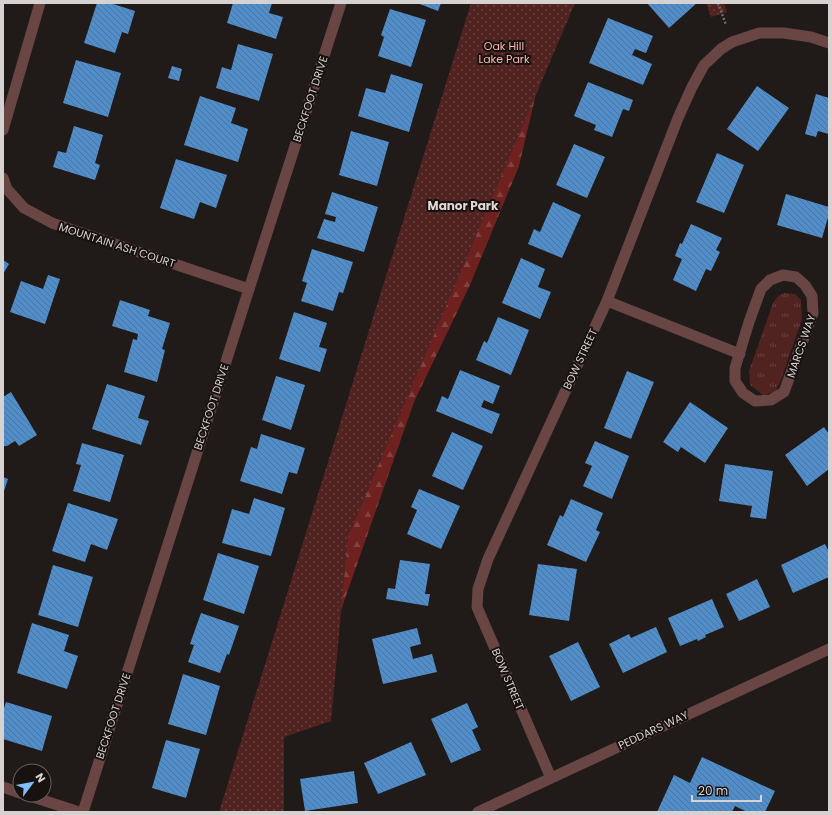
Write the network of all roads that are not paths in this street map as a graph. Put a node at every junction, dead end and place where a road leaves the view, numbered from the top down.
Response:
1 (40, 3) edge
2 (341, 3) edge
3 (829, 43) edge
4 (3, 130) edge
5 (3, 178) edge
6 (249, 289) junction
7 (607, 301) junction
8 (740, 354) junction
9 (829, 649) edge
10 (551, 778) junction
11 (51, 803) edge
12 (79, 812) edge
13 (83, 812) edge
14 (478, 812) edge

1 - 4 street
2 - 6 street, BECKFOOT DRIVE
3 - 7 street, BOW STREET
5 - 6 street, MOUNTAIN ASH COURT
6 - 13 street, BECKFOOT DRIVE
7 - 8 street
7 - 10 street, BOW STREET
8 - 8 street, MARCS WAY
9 - 10 street, PEDDARS WAY
10 - 14 street, PEDDARS WAY
11 - 12 street

